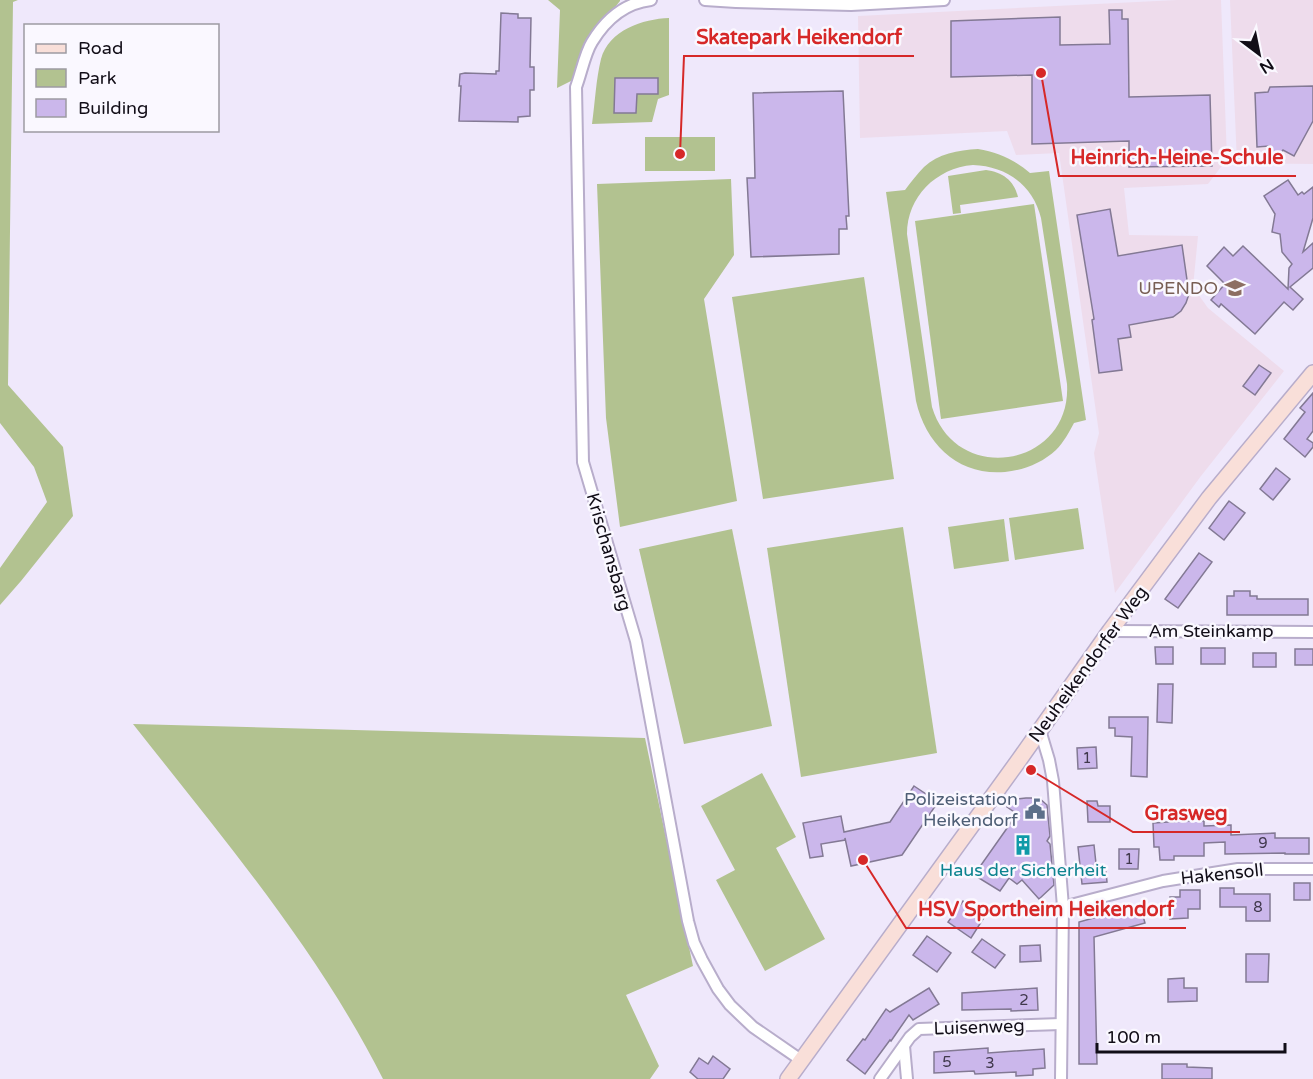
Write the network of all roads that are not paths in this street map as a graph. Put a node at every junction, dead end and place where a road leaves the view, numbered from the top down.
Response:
1 (651, 0) edge
2 (705, 0) edge
3 (944, 0) edge
4 (1313, 372) edge
5 (1110, 631) junction
6 (1313, 632) edge
7 (1040, 730) junction
8 (1313, 869) edge
9 (1064, 907) junction
10 (1061, 1024) junction
11 (904, 1046) junction
12 (801, 1060) junction
13 (788, 1079) edge
14 (880, 1079) edge
15 (907, 1079) edge
16 (1061, 1079) edge

1 - 12 street, Krischansbarg
2 - 3 street
4 - 5 street, Neuheikendorfer Weg
5 - 6 street, Am Steinkamp
5 - 7 street, Neuheikendorfer Weg
7 - 9 street
7 - 12 street, Neuheikendorfer Weg
8 - 9 street, Hakensoll
9 - 10 street
10 - 11 street, Luisenweg
10 - 16 street
11 - 14 street, Luisenweg
11 - 15 street
12 - 13 street, Neuheikendorfer Weg

